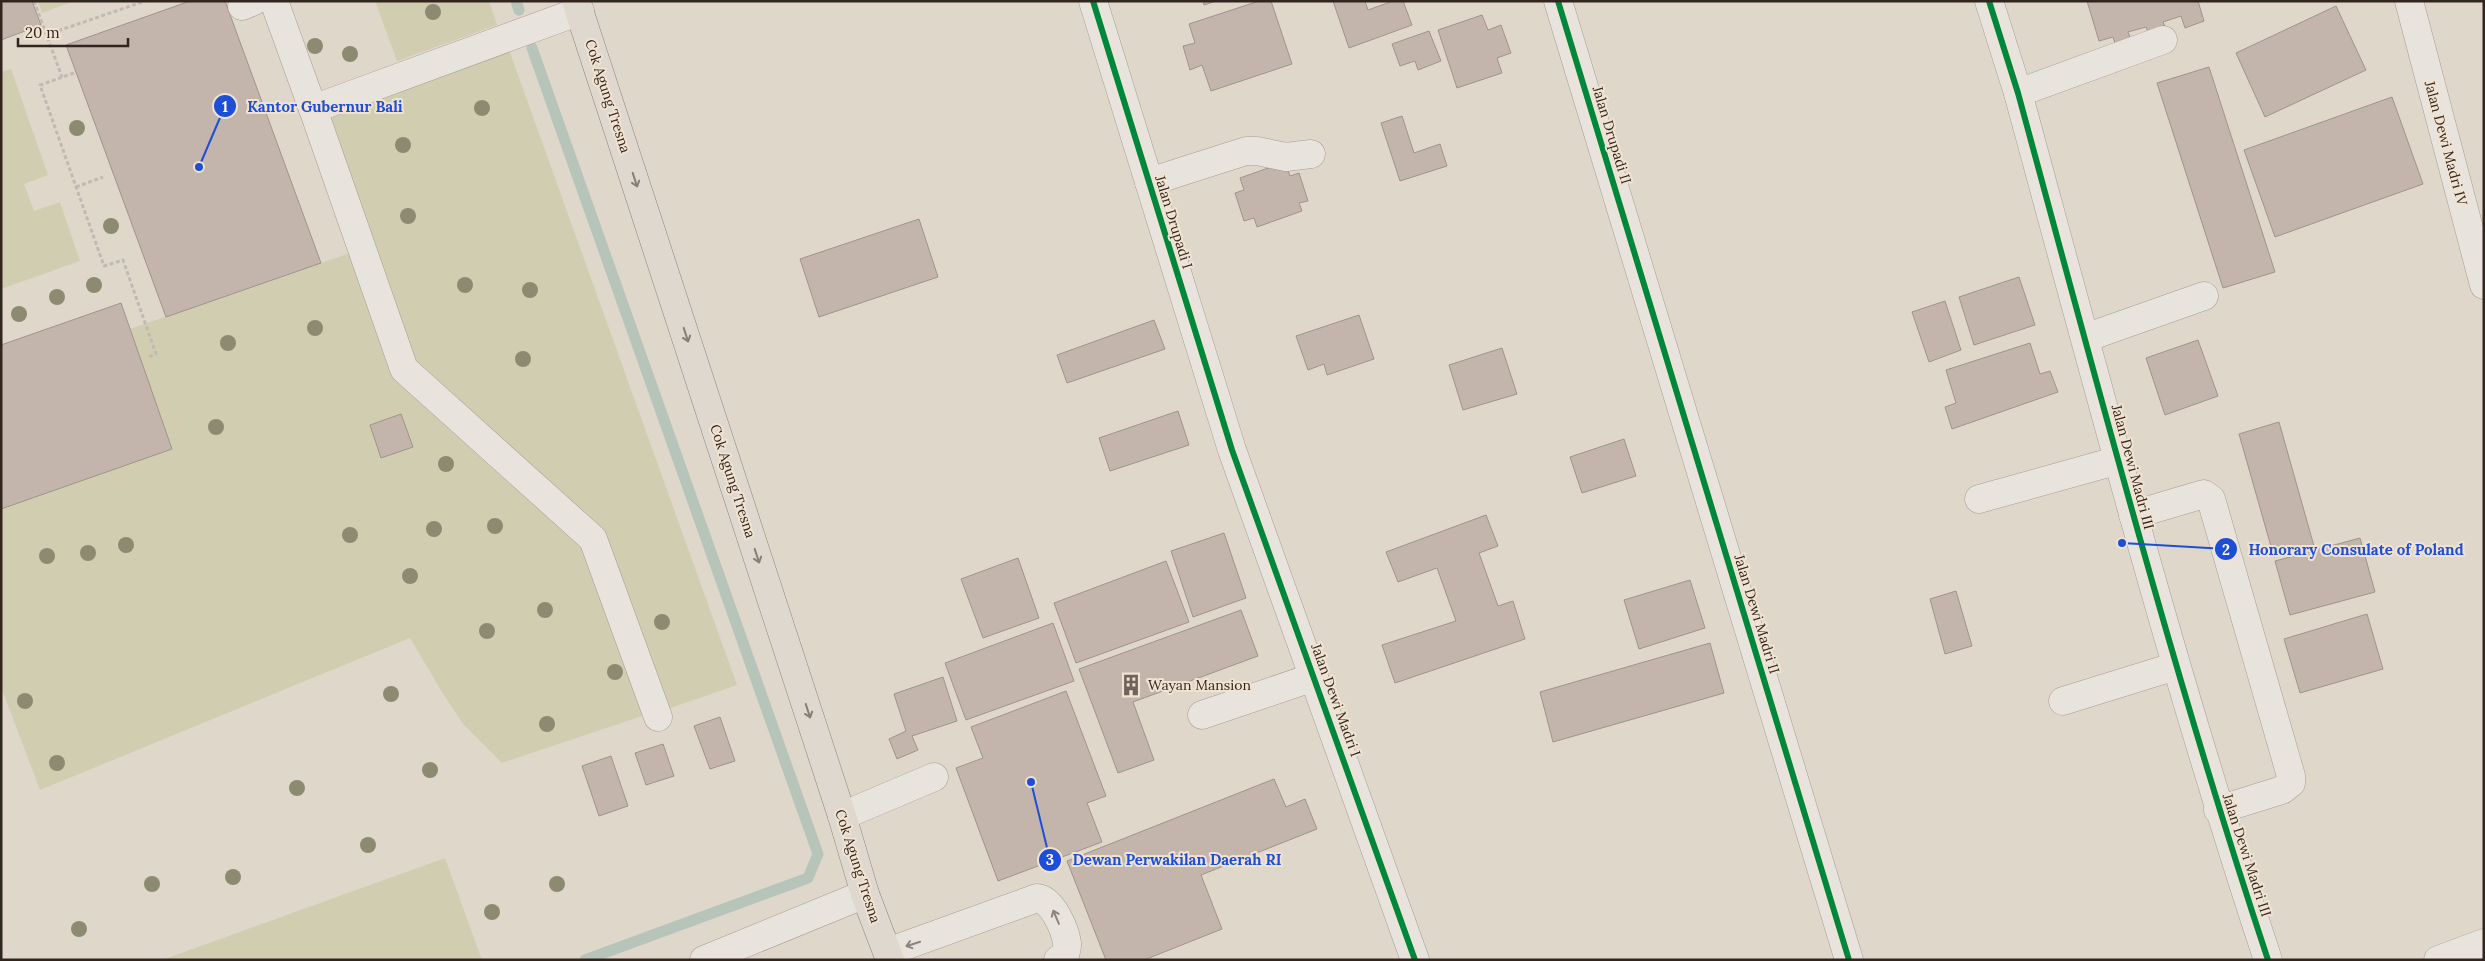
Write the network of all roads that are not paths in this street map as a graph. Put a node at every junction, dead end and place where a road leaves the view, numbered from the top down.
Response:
1 (274, 1) edge
2 (1093, 1) edge
3 (1558, 1) edge
4 (1989, 1) edge
5 (2409, 1) edge
6 (578, 6) edge
7 (2163, 40) dead end
8 (2018, 93) junction
9 (313, 109) junction
10 (1311, 154) dead end
11 (1148, 182) junction
12 (1641, 276) joint
13 (2484, 285) edge
14 (2204, 296) dead end
15 (2085, 338) junction
16 (1232, 450) joint
17 (2118, 460) junction
18 (1979, 499) dead end
19 (2133, 515) junction
20 (2176, 666) junction
21 (1314, 678) junction
22 (2063, 701) dead end
23 (1202, 715) dead end
24 (658, 717) dead end
25 (934, 777) dead end
26 (2218, 810) junction
27 (842, 816) junction
28 (866, 894) junction
29 (2484, 943) edge
30 (889, 956) edge
31 (704, 960) edge
32 (1058, 960) edge
33 (1415, 960) edge
34 (1849, 960) edge
35 (2268, 960) edge
36 (2438, 960) edge

1 - 9 street
2 - 11 street, Jalan Drupadi I
3 - 12 street, Jalan Drupadi II
4 - 8 street, Jalan Dewi Madri III
5 - 13 street, Jalan Dewi Madri IV
6 - 9 street
6 -> 27 main road, Cok Agung Tresna
7 - 8 street
8 - 15 street, Jalan Dewi Madri III
9 - 24 street
10 - 11 street
11 - 16 street, Jalan Drupadi I
12 - 34 street, Jalan Dewi Madri II
14 - 15 street
15 - 17 street, Jalan Dewi Madri III
16 - 21 street, Jalan Dewi Madri I
17 - 18 street
17 - 19 street, Jalan Dewi Madri III
19 - 20 street, Jalan Dewi Madri III
19 - 26 street
20 - 22 street
20 - 26 street, Jalan Dewi Madri III
21 - 23 street
21 - 33 street, Jalan Dewi Madri I
25 - 27 street
26 - 35 street, Jalan Dewi Madri III
27 - 28 main road, Cok Agung Tresna
28 - 30 main road, Cok Agung Tresna
28 - 31 street
29 - 36 street
32 -> 30 street

